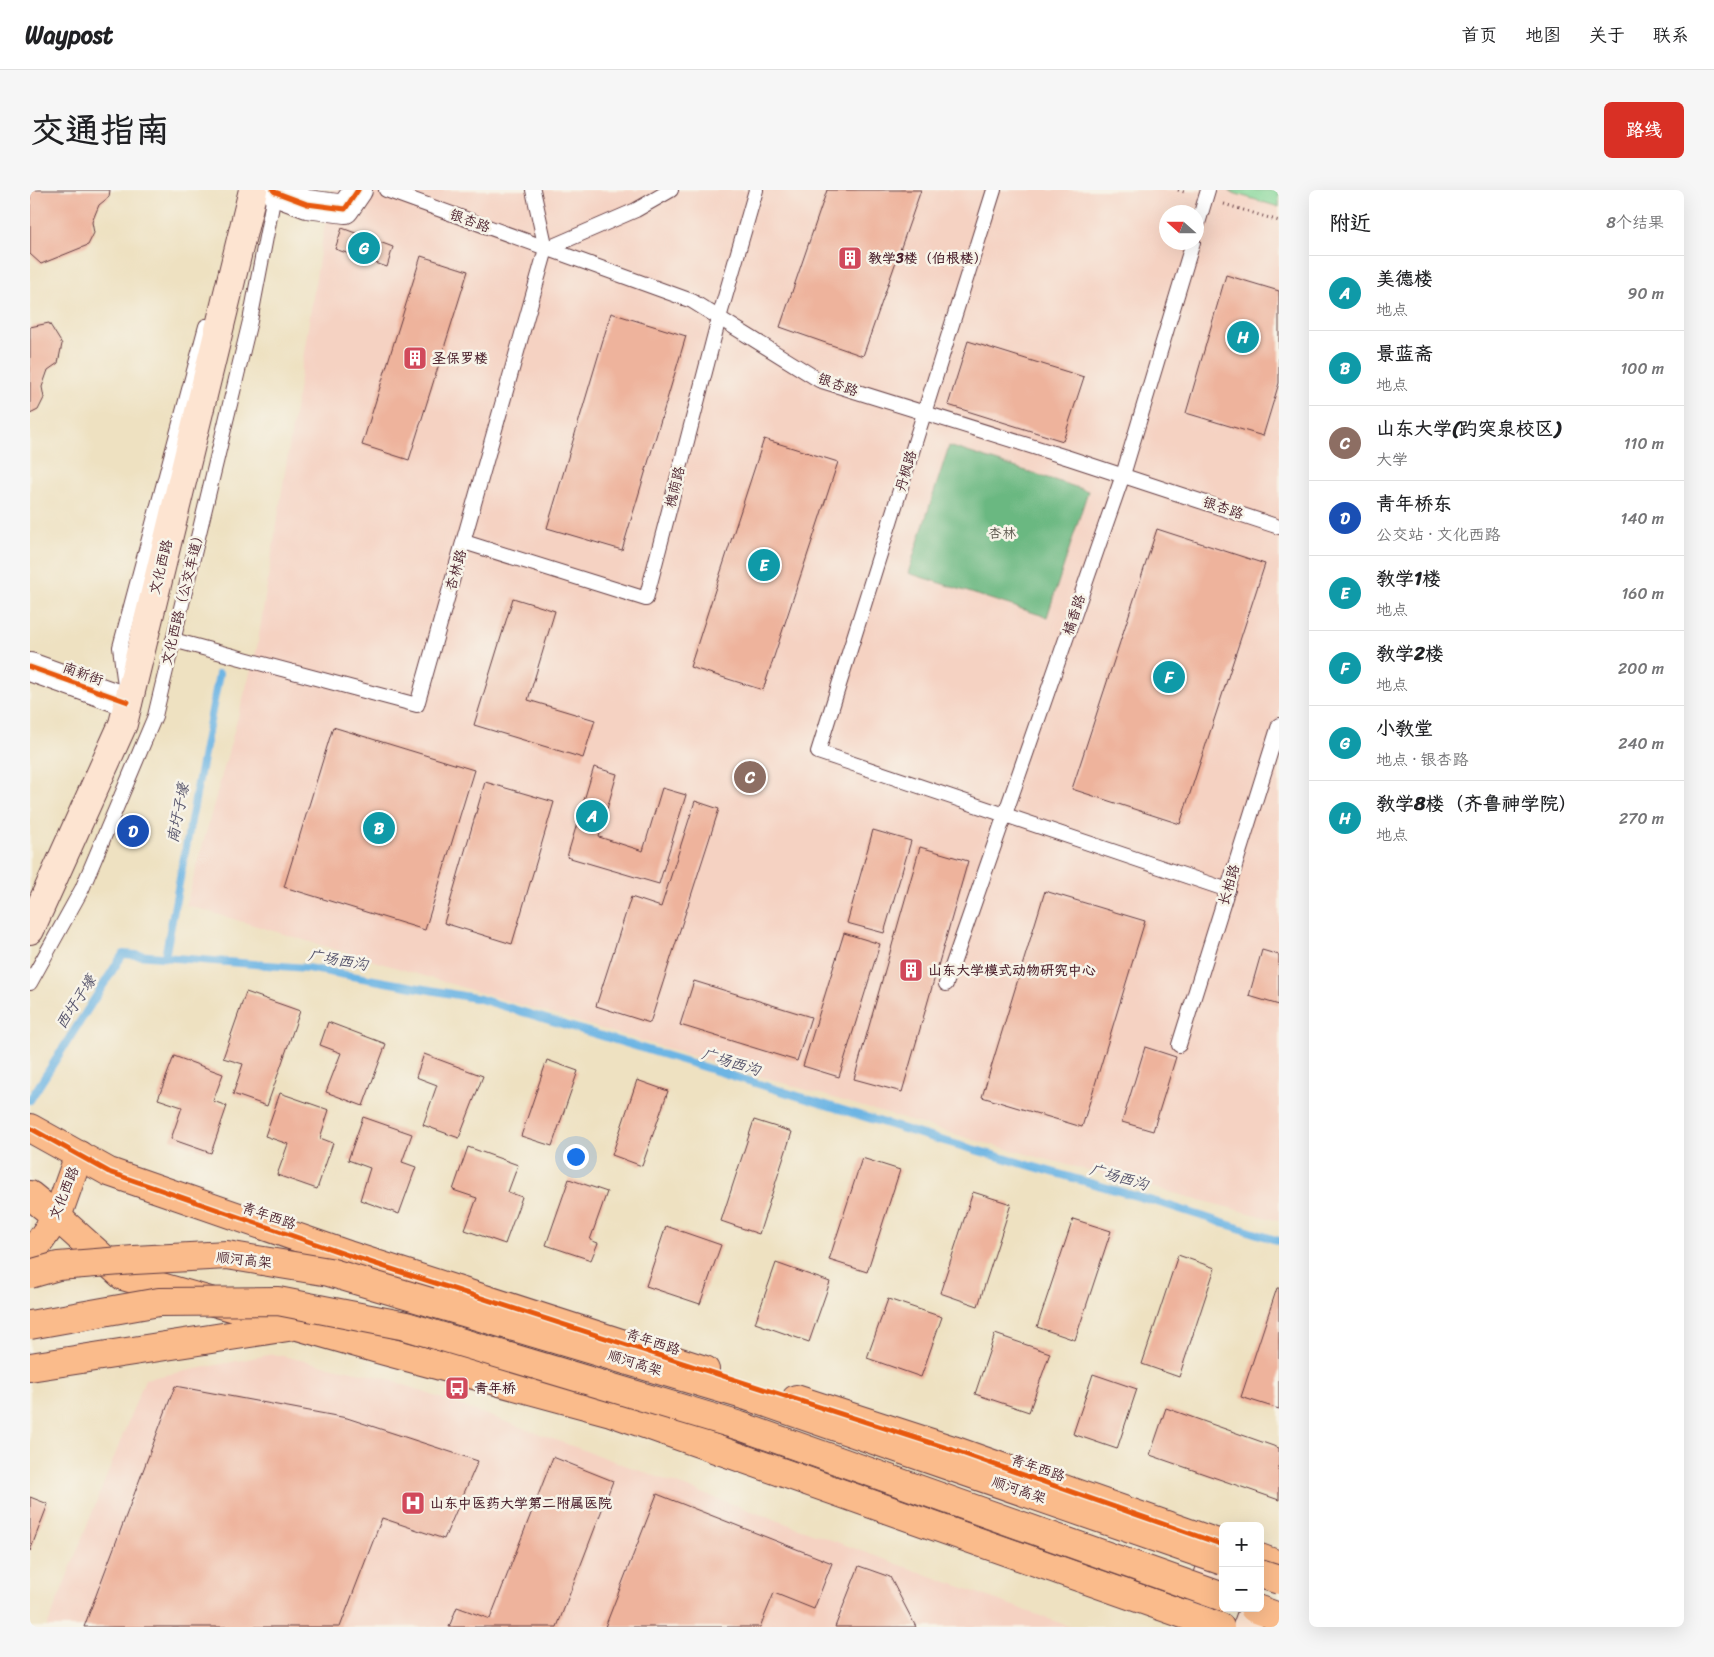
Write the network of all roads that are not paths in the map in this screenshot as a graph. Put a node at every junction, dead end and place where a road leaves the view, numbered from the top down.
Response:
1 (241, 190) edge
2 (358, 190) edge
3 (386, 190) edge
4 (533, 190) edge
5 (671, 190) edge
6 (756, 190) edge
7 (994, 190) edge
8 (273, 192) edge
9 (546, 249) junction
10 (1191, 250) edge
11 (718, 318) junction
12 (924, 413) junction
13 (1123, 475) junction
14 (1279, 527) edge
15 (464, 542) junction
16 (173, 640) junction
17 (30, 667) edge
18 (128, 702) junction
19 (1279, 726) edge
20 (1005, 815) junction
21 (1228, 890) junction
22 (30, 930) edge
23 (30, 983) edge
24 (946, 984) dead end
25 (1179, 1045) dead end
26 (30, 1128) edge
27 (79, 1155) junction
28 (30, 1195) edge
29 (57, 1217) junction
30 (30, 1255) edge
31 (30, 1274) edge
32 (30, 1325) edge
33 (296, 1326) junction
34 (30, 1367) edge
35 (1219, 1549) edge
36 (1219, 1549) edge
37 (1219, 1558) edge
38 (1270, 1568) edge
39 (1264, 1583) edge
40 (1219, 1596) edge
41 (1253, 1612) edge
42 (1264, 1612) edge
43 (1279, 1617) edge
44 (1203, 1624) edge
45 (1247, 1627) edge

1 - 18 lane
2 - 8 street
3 - 9 lane, 银杏路
4 - 9 lane, 杏林路
5 - 9 lane
6 - 11 lane, 槐荫路
7 - 12 lane, 丹枫路
8 - 16 lane, 文化西路（公交车道）
8 - 18 main road, 文化西路
9 - 11 lane, 银杏路
9 - 15 lane, 杏林路
10 - 13 lane, 橘香路
11 - 12 lane, 银杏路
11 - 15 lane, 槐荫路
12 - 13 lane, 银杏路
12 - 20 lane, 丹枫路
13 - 14 lane, 银杏路
13 - 20 lane, 橘香路
15 - 16 lane, 杏林路
16 - 23 lane, 文化西路（公交车道）
17 - 18 street, 南新街
18 - 22 main road, 文化西路
19 - 21 lane, 长柏路
20 - 21 lane
20 - 24 lane, 橘香路
21 - 25 lane, 长柏路
26 - 27 main road
27 - 29 main road, 文化西路
27 - 35 main road, 青年西路
28 - 29 main road
29 - 30 main road, 文化西路
29 - 33 main road
31 - 36 main road, 顺河高架, bridge
32 - 40 main road, bridge
33 - 34 main road
33 - 44 main road
37 - 44 main road
38 - 39 main road
41 - 45 main road
42 - 43 main road

